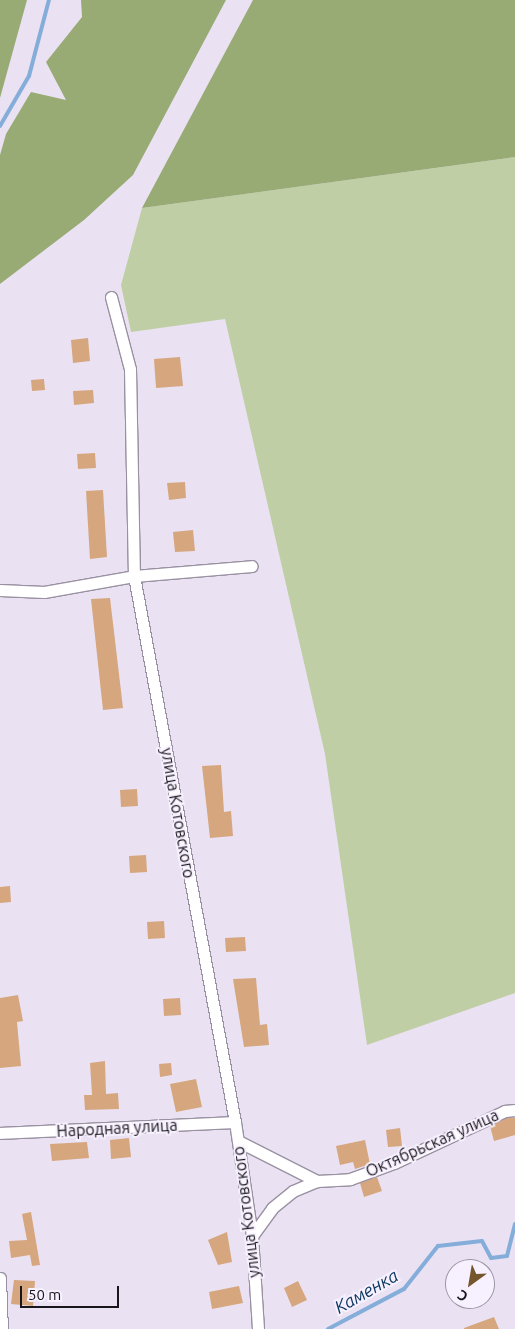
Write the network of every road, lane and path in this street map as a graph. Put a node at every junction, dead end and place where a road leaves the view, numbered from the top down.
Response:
1 (111, 297) dead end
2 (252, 566) dead end
3 (134, 576) junction
4 (0, 590) edge
5 (515, 1110) edge
6 (235, 1122) junction
7 (0, 1133) edge
8 (238, 1141) junction
9 (317, 1181) junction
10 (252, 1236) junction
11 (0, 1278) edge
12 (2, 1329) edge
13 (258, 1329) edge

1 - 3 street, улица Котовского
2 - 3 street
3 - 4 street
3 - 6 street, улица Котовского
5 - 9 street, Октябрьская улица
6 - 7 street, Народная улица
6 - 8 street, улица Котовского
8 - 9 street
8 - 10 street, улица Котовского
9 - 10 street, Октябрьская улица
10 - 13 street, улица Котовского
11 - 12 street

